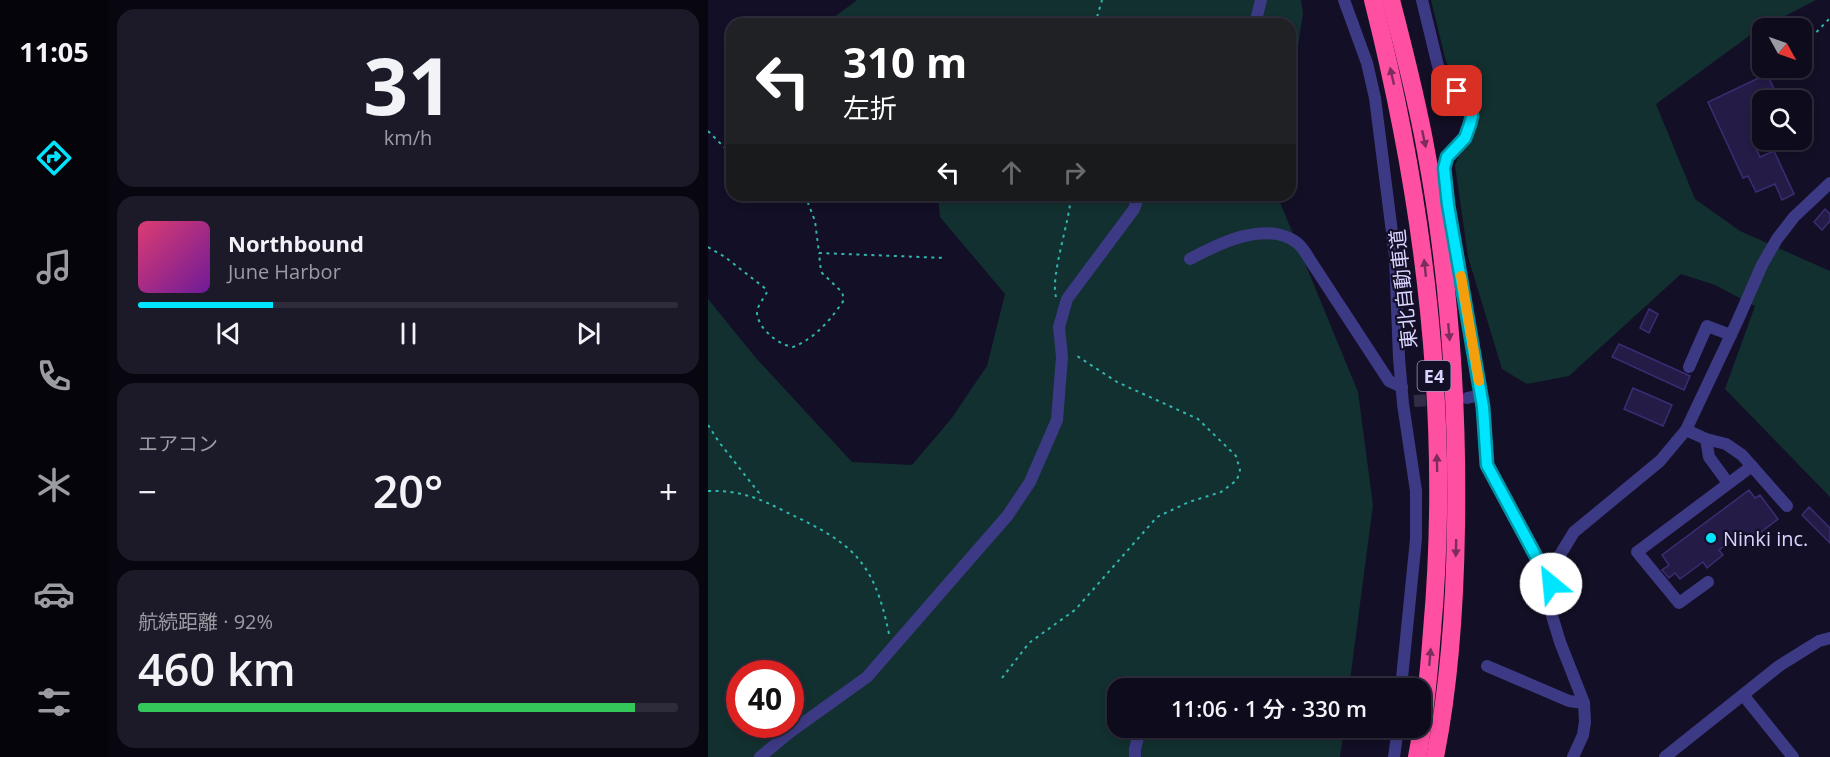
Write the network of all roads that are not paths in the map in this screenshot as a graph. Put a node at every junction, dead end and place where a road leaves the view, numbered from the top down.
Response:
1 (1261, 0) edge
2 (1344, 0) edge
3 (1373, 0) edge
4 (1391, 0) edge
5 (1422, 0) edge
6 (1256, 18) edge
7 (1830, 183) edge
8 (1137, 201) edge
9 (1190, 259) dead end
10 (1731, 335) junction
11 (1689, 367) dead end
12 (1401, 387) junction
13 (1481, 395) junction
14 (1467, 398) dead end
15 (1686, 430) junction
16 (1706, 439) junction
17 (1752, 466) junction
18 (1728, 483) junction
19 (1787, 506) dead end
20 (1552, 571) junction
21 (1708, 582) dead end
22 (1830, 638) edge
23 (1487, 666) dead end
24 (1402, 678) edge
25 (1744, 696) junction
26 (1584, 703) junction
27 (1138, 738) edge
28 (1397, 738) edge
29 (759, 757) edge
30 (1136, 757) edge
31 (1394, 757) edge
32 (1417, 757) edge
33 (1435, 757) edge
34 (1573, 757) edge
35 (1665, 757) edge
36 (1793, 757) edge

1 - 6 street
2 - 12 street
32 -> 3 highway, 東北自動車道 / E4
4 -> 33 highway, 東北自動車道 / E4
5 - 13 street
7 - 10 street
8 - 29 street
9 - 12 street
10 - 11 street
10 - 15 street
12 - 24 street
13 - 14 street
13 - 20 street
15 - 16 street
15 - 20 street
16 - 17 street
16 - 18 street
17 - 18 street
17 - 19 street
18 - 21 street
20 - 26 street
22 - 25 street
23 - 26 street
25 - 35 street
25 - 36 street
26 - 34 street
27 - 30 street
28 - 31 street

